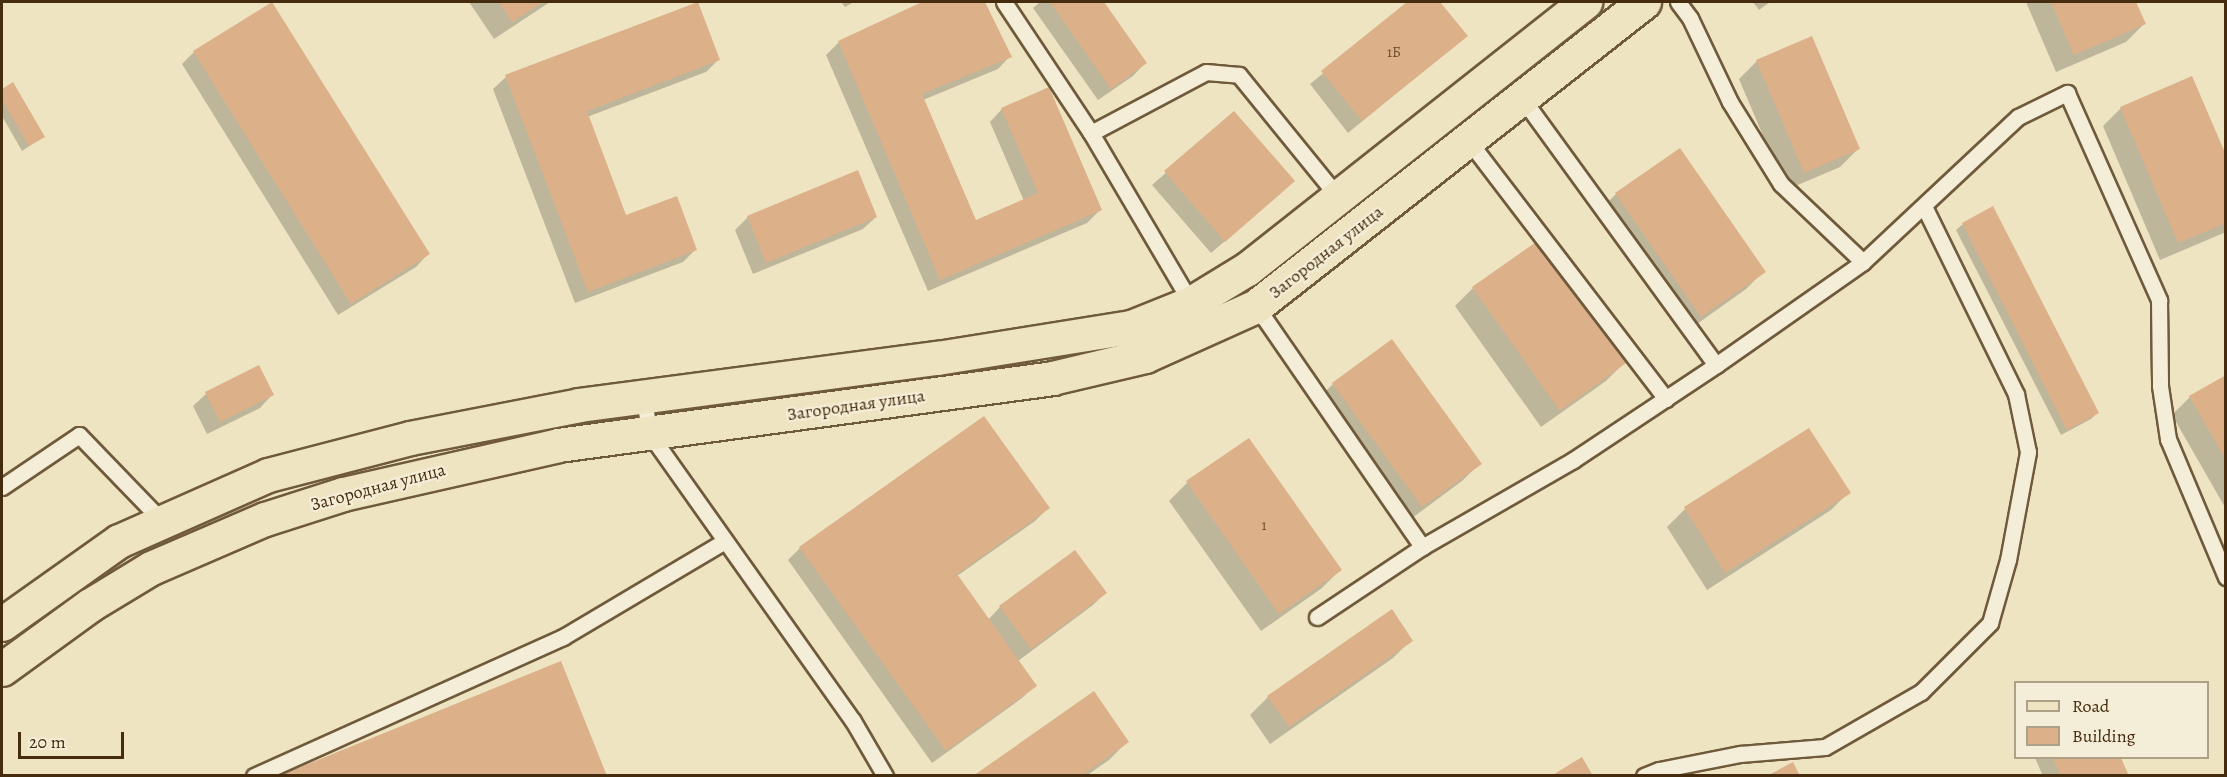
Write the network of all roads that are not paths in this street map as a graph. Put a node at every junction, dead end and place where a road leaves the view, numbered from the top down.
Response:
1 (1004, 2) edge
2 (1585, 2) edge
3 (1644, 2) edge
4 (1678, 2) edge
5 (1522, 98) junction
6 (1091, 133) junction
7 (1468, 140) junction
8 (1338, 197) junction
9 (1924, 206) junction
10 (1863, 262) junction
11 (1191, 303) junction
12 (1256, 306) junction
13 (1716, 365) junction
14 (644, 397) junction
15 (1666, 399) junction
16 (649, 433) junction
17 (2, 487) edge
18 (161, 520) junction
19 (725, 540) junction
20 (1422, 547) junction
21 (2226, 578) edge
22 (1317, 617) dead end
23 (2, 624) edge
24 (2, 669) edge
25 (254, 776) edge
26 (885, 776) edge
27 (1644, 776) edge

1 - 6 lane
2 - 8 main road, Загородная улица
3 - 5 main road, Загородная улица
4 - 10 lane
5 - 7 main road, Загородная улица
5 - 13 lane
6 - 8 lane
6 - 11 lane
7 - 12 main road, Загородная улица
7 - 15 lane
8 - 11 main road, Загородная улица
9 - 10 lane
9 - 21 lane
9 - 27 lane
10 - 13 lane
11 - 14 main road, Загородная улица
12 - 16 main road, Загородная улица
12 - 20 lane
13 - 15 lane
14 - 16 lane
14 - 18 main road, Загородная улица
15 - 20 lane
16 - 19 lane
16 - 24 main road, Загородная улица
17 - 18 lane
18 - 23 main road, Загородная улица
19 - 25 lane
19 - 26 lane
20 - 22 lane

